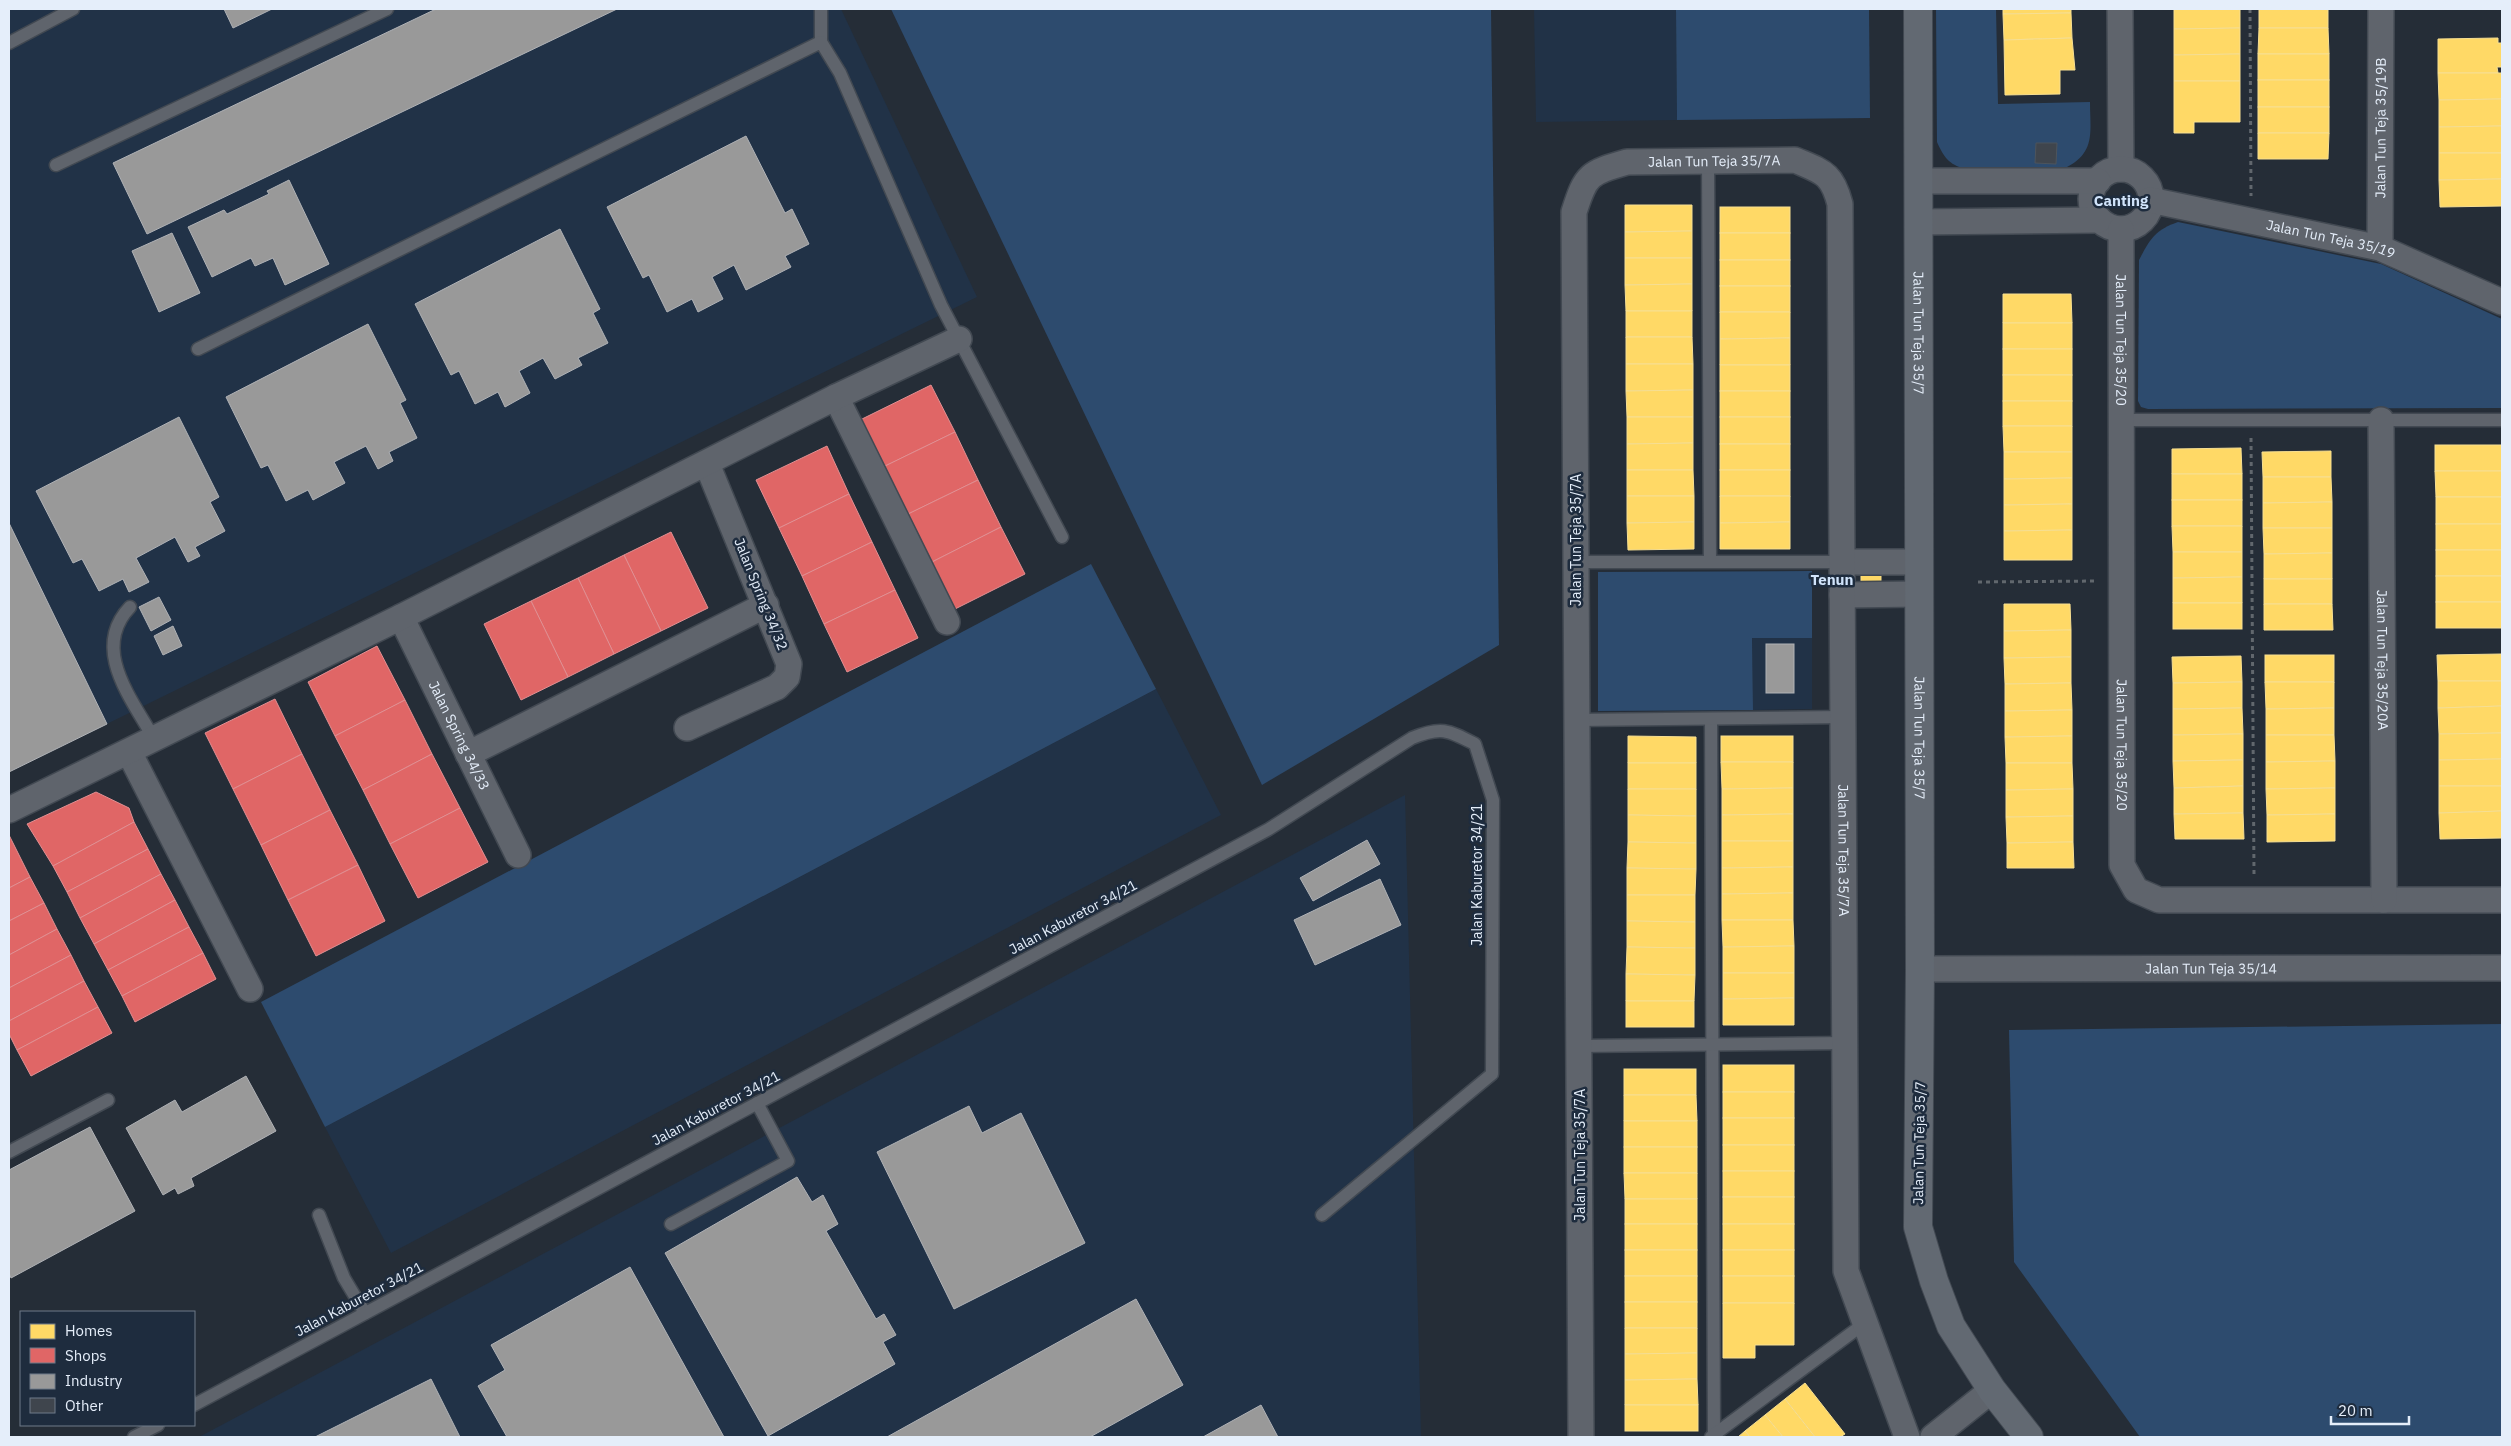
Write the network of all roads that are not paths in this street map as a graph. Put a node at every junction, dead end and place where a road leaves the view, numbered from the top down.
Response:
1 (73, 9) edge
2 (387, 9) edge
3 (821, 9) edge
4 (1918, 9) edge
5 (2120, 9) edge
6 (2381, 9) edge
7 (821, 42) junction
8 (9, 43) edge
9 (1708, 161) junction
10 (56, 166) dead end
11 (2120, 169) junction
12 (1919, 181) junction
13 (2098, 181) junction
14 (2150, 200) junction
15 (1919, 222) junction
16 (2110, 224) junction
17 (2380, 248) junction
18 (2502, 302) edge
19 (959, 339) junction
20 (198, 349) dead end
21 (836, 397) junction
22 (2121, 420) junction
23 (2380, 420) junction
24 (2502, 420) edge
25 (707, 464) junction
26 (1062, 537) dead end
27 (1710, 561) junction
28 (1576, 562) junction
29 (1842, 562) junction
30 (1919, 562) junction
31 (1919, 594) junction
32 (1842, 595) junction
33 (766, 605) junction
34 (130, 608) dead end
35 (401, 617) junction
36 (947, 622) dead end
37 (1843, 717) junction
38 (1710, 718) junction
39 (1577, 720) junction
40 (687, 728) dead end
41 (154, 739) junction
42 (129, 752) junction
43 (468, 754) junction
44 (9, 810) edge
45 (518, 855) dead end
46 (2384, 900) junction
47 (2502, 900) edge
48 (2502, 968) edge
49 (1920, 969) junction
50 (250, 989) dead end
51 (1846, 1043) junction
52 (1713, 1045) junction
53 (1579, 1046) junction
54 (108, 1100) dead end
55 (757, 1103) junction
56 (9, 1152) edge
57 (319, 1215) dead end
58 (1322, 1215) dead end
59 (671, 1224) dead end
60 (365, 1313) junction
61 (1865, 1322) junction
62 (1992, 1390) junction
63 (195, 1404) edge
64 (156, 1426) edge
65 (1712, 1436) edge
66 (134, 1437) edge
67 (1581, 1437) edge
68 (1906, 1437) edge
69 (1933, 1437) edge
70 (2029, 1437) edge

1 - 8 lane
2 - 10 lane
3 - 7 lane
4 - 12 street, Jalan Tun Teja 35/7
5 - 11 street
6 - 17 street, Jalan Tun Teja 35/19B
7 - 19 lane
7 - 20 lane
9 - 27 lane
9 - 28 street, Jalan Tun Teja 35/7A
9 - 29 street, Jalan Tun Teja 35/7A
11 - 13 street
11 - 14 street
12 - 13 street
12 - 15 street, Jalan Tun Teja 35/7
13 - 16 street
14 - 16 street
14 - 17 street, Jalan Tun Teja 35/19
15 - 16 street
15 - 30 street, Jalan Tun Teja 35/7
16 - 22 street, Jalan Tun Teja 35/20
17 - 18 street, Jalan Tun Teja 35/19
19 - 21 street
19 - 26 lane
21 - 25 street
21 - 36 street
22 - 23 lane
22 - 46 street, Jalan Tun Teja 35/20
23 - 24 lane
23 - 46 street, Jalan Tun Teja 35/20A
25 - 33 street, Jalan Spring 34/32
25 - 35 street
27 - 28 lane
27 - 29 lane
28 - 39 street, Jalan Tun Teja 35/7A
29 - 30 street
29 - 32 street, Jalan Tun Teja 35/7A
30 - 31 street, Jalan Tun Teja 35/7
31 - 32 street
31 - 49 street, Jalan Tun Teja 35/7
32 - 37 street, Jalan Tun Teja 35/7A
33 - 40 street, Jalan Spring 34/32
33 - 43 street
34 - 41 lane
35 - 41 street
35 - 43 street, Jalan Spring 34/33
37 - 38 lane
37 - 51 street, Jalan Tun Teja 35/7A
38 - 39 lane
38 - 52 lane
39 - 53 street, Jalan Tun Teja 35/7A
41 - 42 street
42 - 44 street
42 - 50 street
43 - 45 street, Jalan Spring 34/33
46 - 47 street, Jalan Tun Teja 35/20
48 - 49 street, Jalan Tun Teja 35/14
49 - 62 street, Jalan Tun Teja 35/7
51 - 52 lane
51 - 61 street, Jalan Tun Teja 35/7A
52 - 53 lane
52 - 65 lane
53 - 67 street, Jalan Tun Teja 35/7A
54 - 56 lane
55 - 58 lane, Jalan Kaburetor 34/21
55 - 59 lane
55 - 60 lane, Jalan Kaburetor 34/21
57 - 60 lane
60 - 63 lane, Jalan Kaburetor 34/21
61 - 65 lane
61 - 68 street, Jalan Tun Teja 35/7A
62 - 69 street
62 - 70 street, Jalan Tun Teja 35/7
64 - 66 lane

